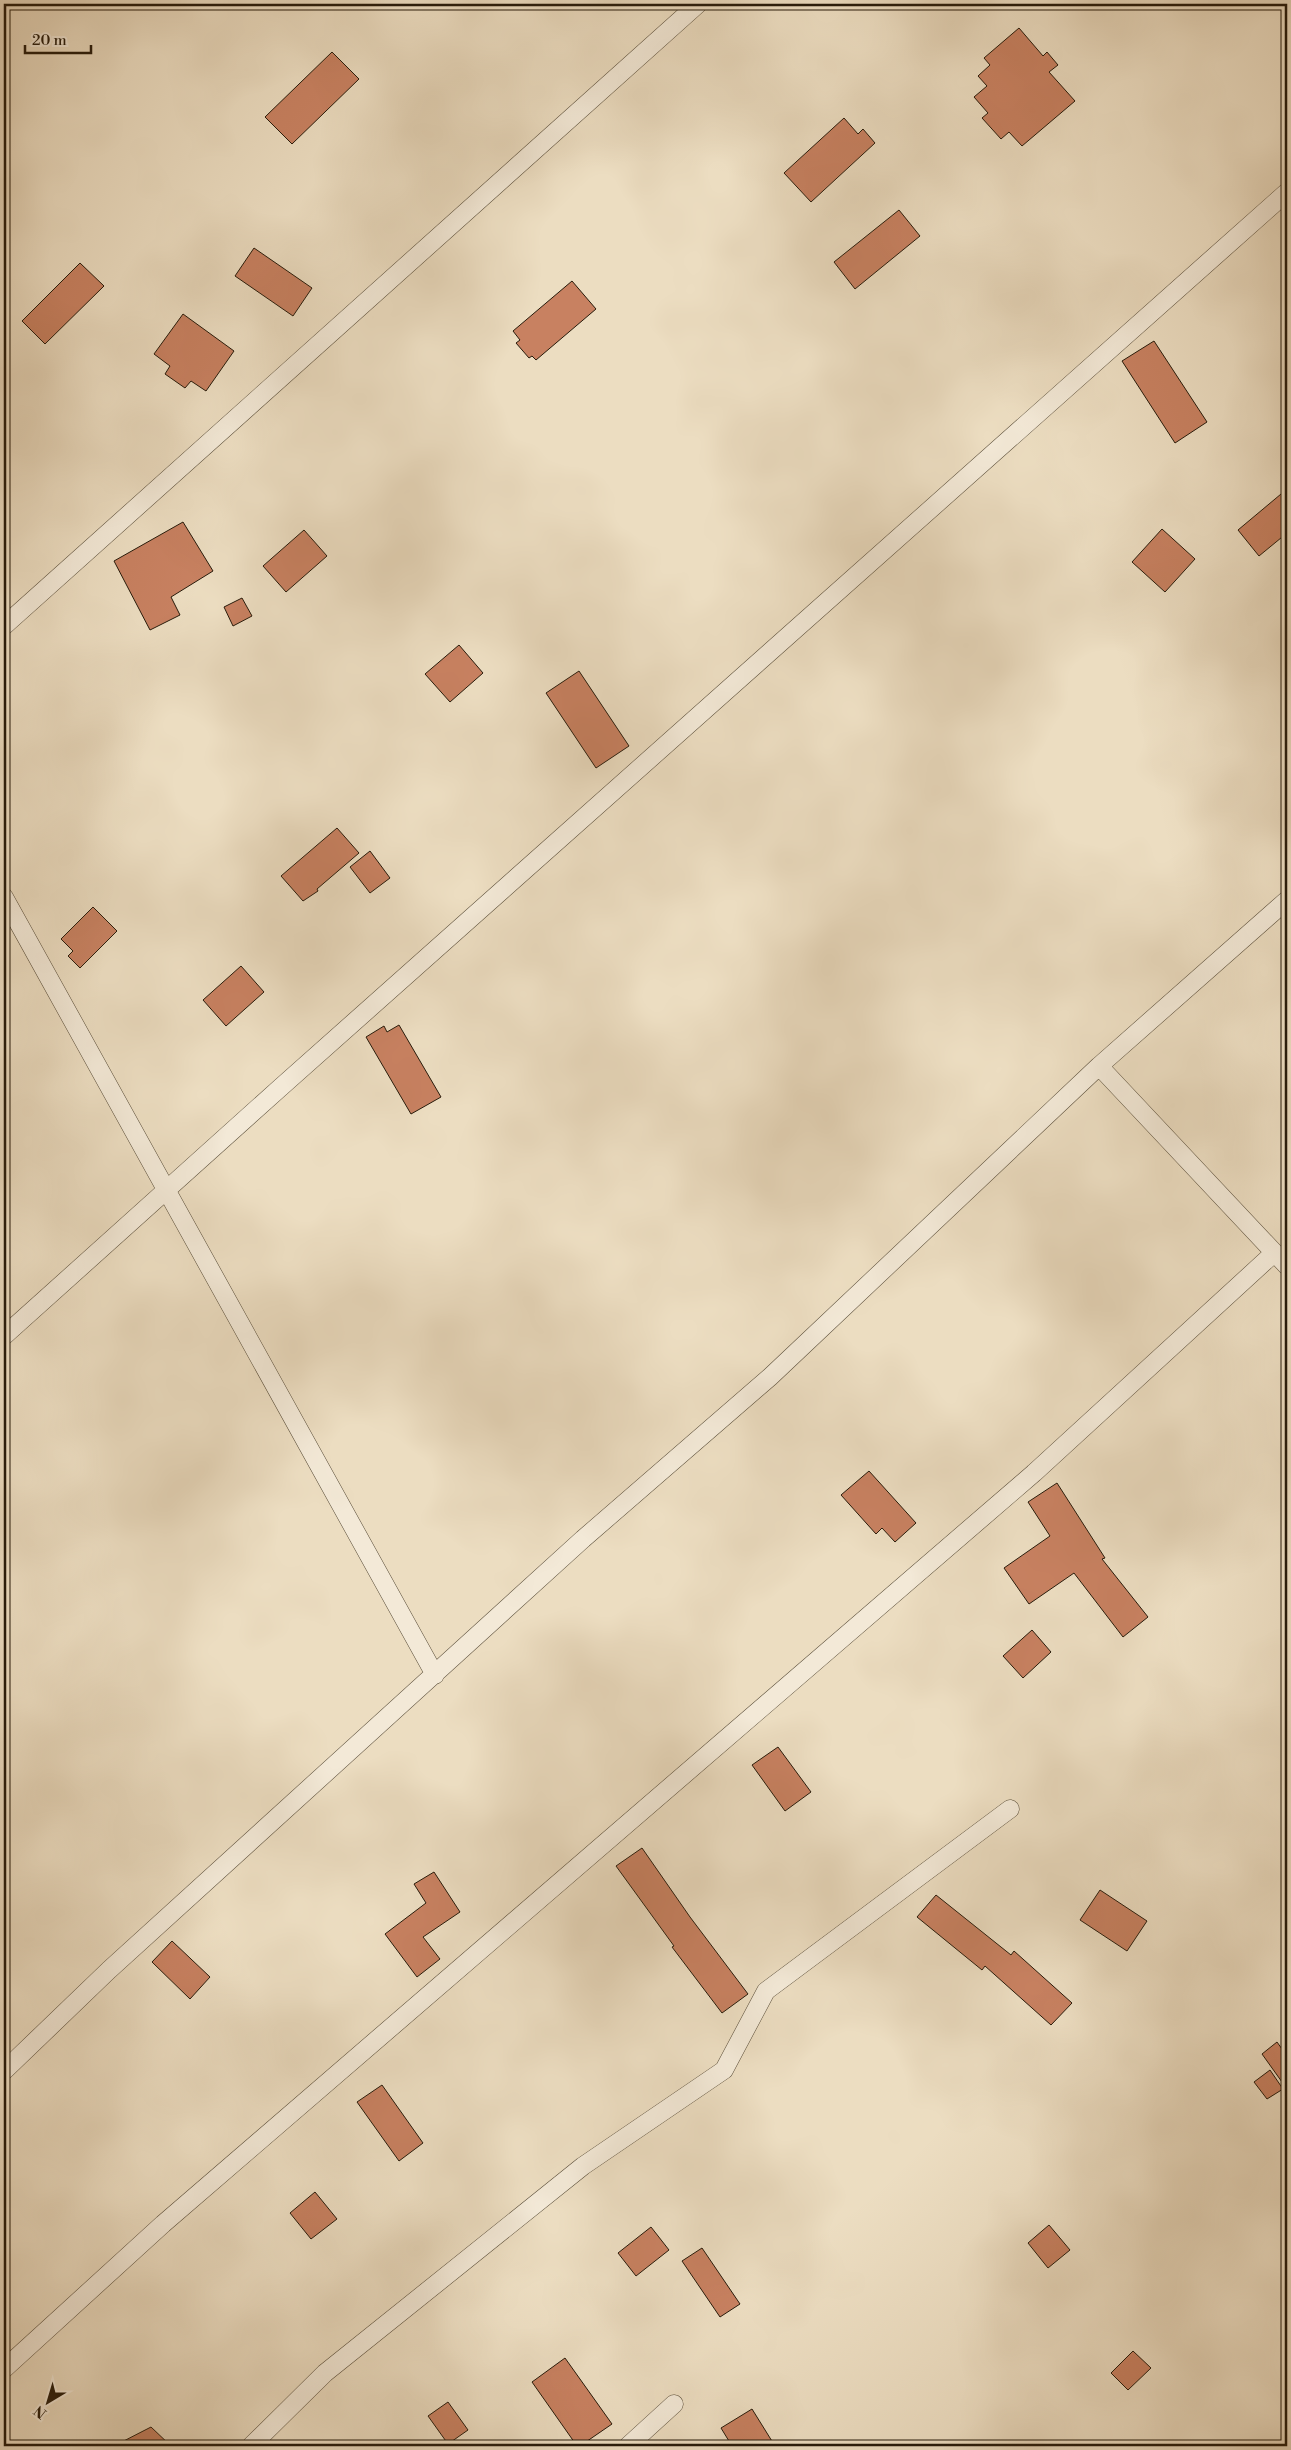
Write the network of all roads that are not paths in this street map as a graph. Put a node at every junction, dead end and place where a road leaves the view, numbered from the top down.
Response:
1 (698, 4) edge
2 (1287, 192) edge
3 (4, 626) edge
4 (4, 897) edge
5 (1287, 900) edge
6 (1099, 1066) junction
7 (167, 1190) junction
8 (1274, 1253) junction
9 (1287, 1266) edge
10 (4, 1336) edge
11 (435, 1675) junction
12 (1010, 1808) dead end
13 (4, 2071) edge
14 (4, 2369) edge
15 (674, 2404) dead end
16 (251, 2446) edge
17 (628, 2446) edge

1 - 3 street
2 - 7 street
4 - 7 street
5 - 6 street
6 - 8 street
6 - 11 street
7 - 10 street
7 - 11 street
8 - 9 street
8 - 14 street
11 - 13 street
12 - 16 street
15 - 17 street

